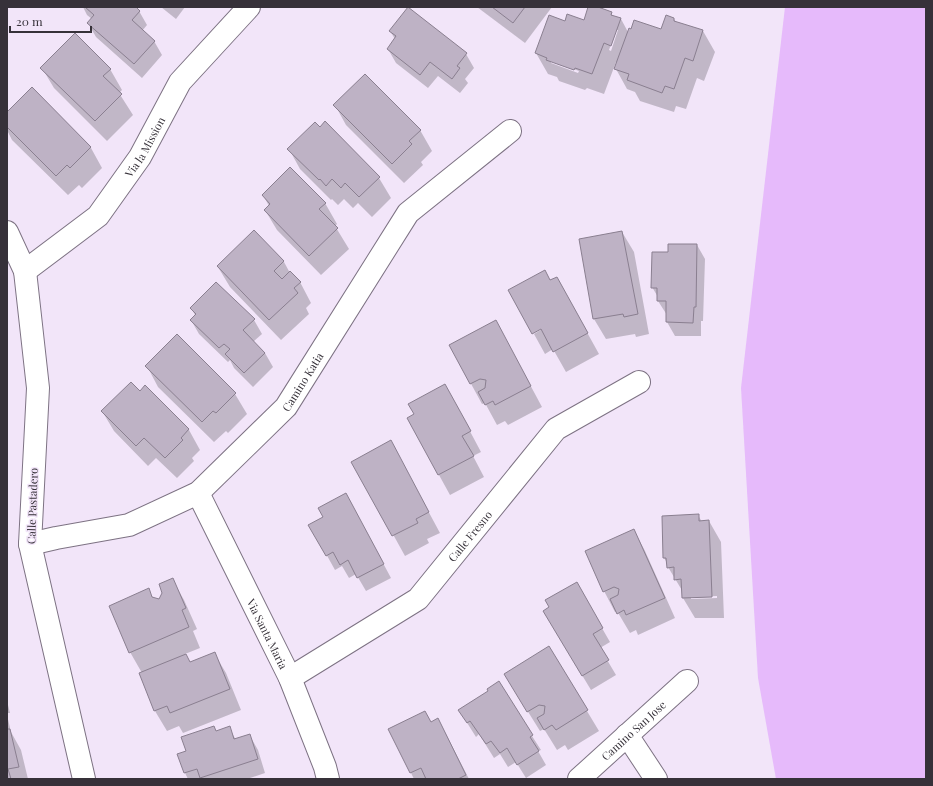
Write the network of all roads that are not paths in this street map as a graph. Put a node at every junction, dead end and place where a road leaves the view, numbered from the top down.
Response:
1 (249, 7) edge
2 (510, 131) dead end
3 (7, 232) edge
4 (25, 271) junction
5 (639, 382) dead end
6 (198, 493) junction
7 (30, 544) junction
8 (290, 678) junction
9 (687, 681) dead end
10 (627, 735) junction
11 (84, 779) edge
12 (328, 779) edge
13 (579, 779) edge
14 (656, 779) edge

1 - 4 street, Via la Mission
2 - 6 street, Camino Katia
3 - 4 street, Calle Pastadero
4 - 7 street, Calle Pastadero
5 - 8 street, Calle Fresno
6 - 7 street, Camino Katia
6 - 8 street, Via Santa Maria
7 - 11 street, Calle Pastadero
8 - 12 street, Via Santa Maria
9 - 10 street, Camino San Jose
10 - 13 street, Camino San Jose
10 - 14 street

